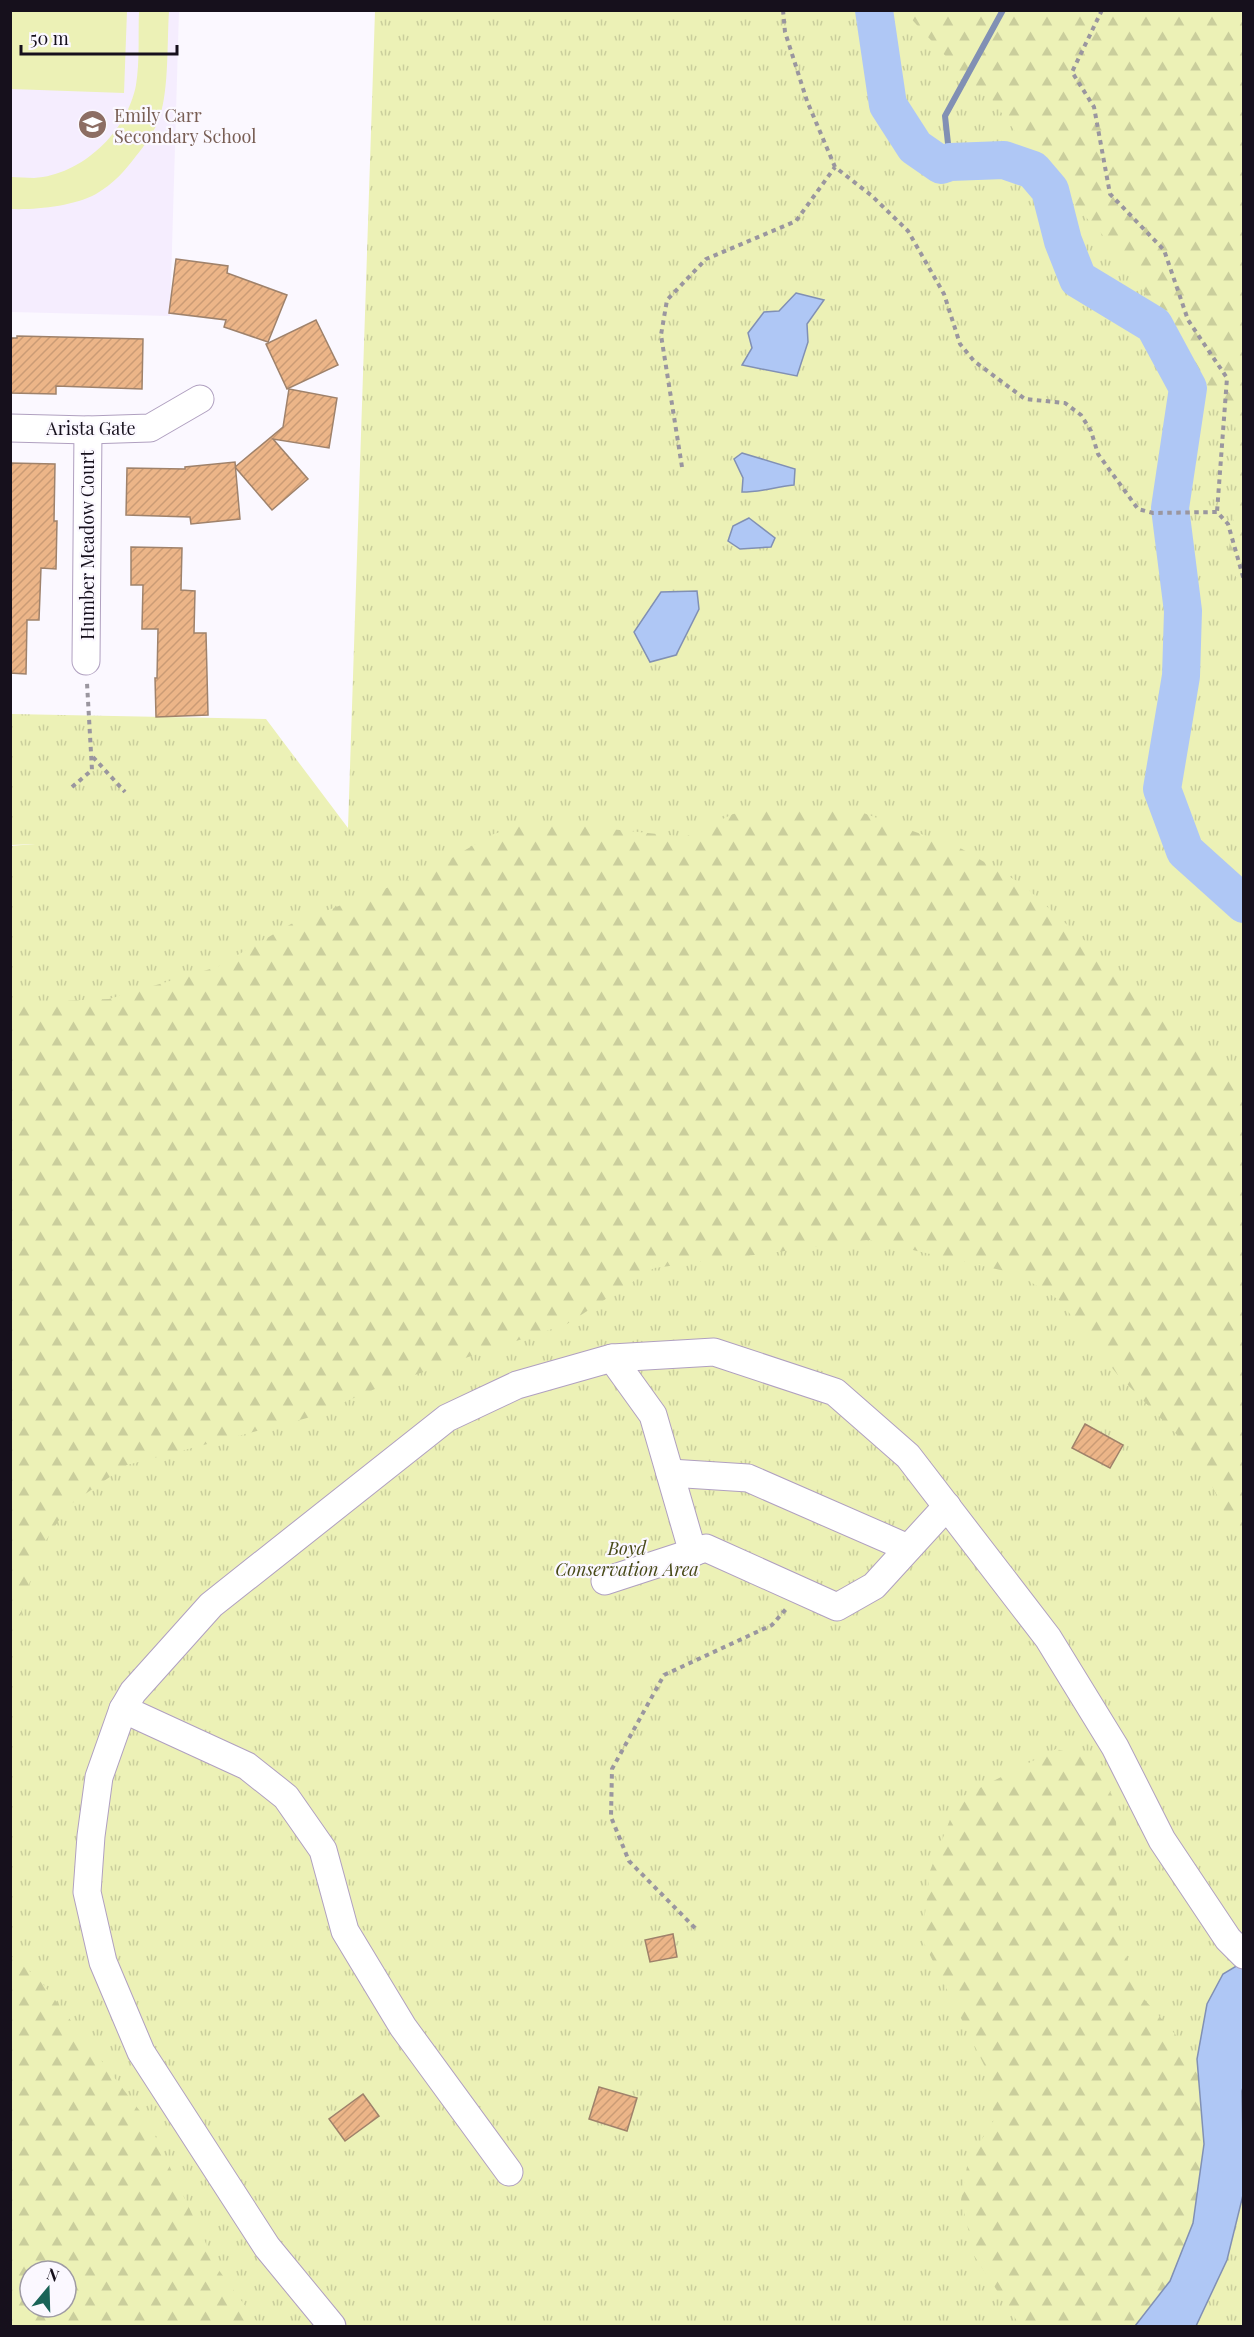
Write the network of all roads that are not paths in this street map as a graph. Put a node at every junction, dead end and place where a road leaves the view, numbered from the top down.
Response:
1 (200, 399) dead end
2 (10, 428) edge
3 (88, 430) junction
4 (86, 661) road end
5 (612, 1358) junction
6 (670, 1473) junction
7 (947, 1506) junction
8 (908, 1548) junction
9 (693, 1553) junction
10 (605, 1581) dead end
11 (123, 1709) junction
12 (1236, 1947) edge
13 (508, 2172) dead end
14 (332, 2326) edge

1 - 3 street, Arista Gate
2 - 3 street, Arista Gate
3 - 4 street, Humber Meadow Court
5 - 6 street
5 - 7 street
5 - 11 street
6 - 8 street
6 - 9 street
7 - 8 street
7 - 12 street
8 - 9 street
9 - 10 street
11 - 13 street
11 - 14 street

